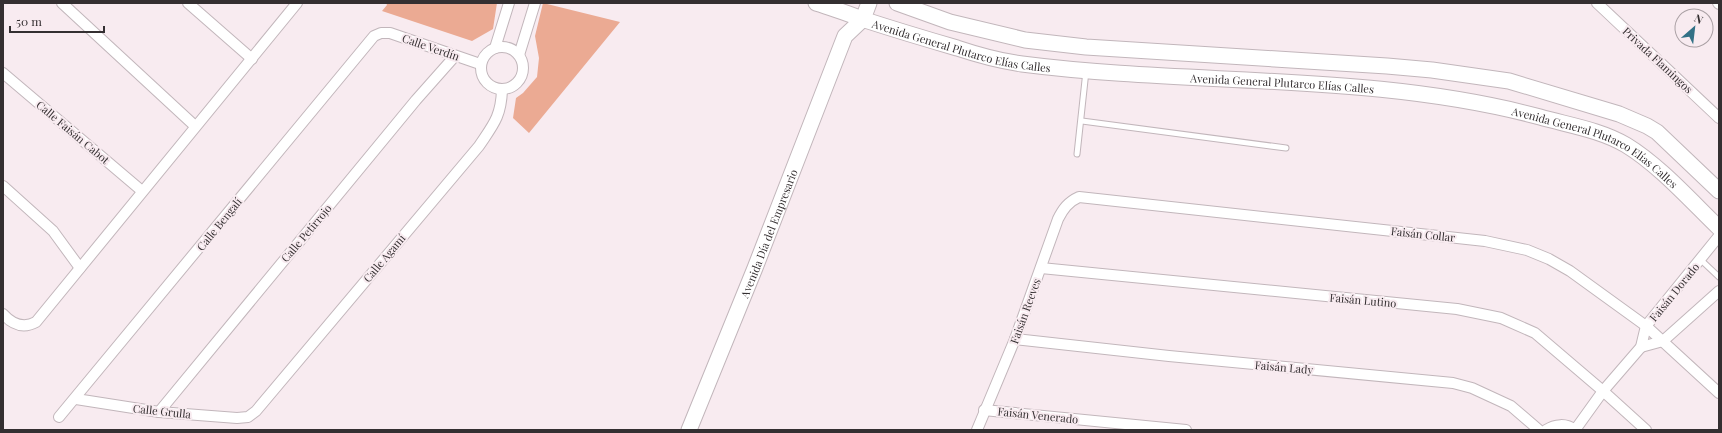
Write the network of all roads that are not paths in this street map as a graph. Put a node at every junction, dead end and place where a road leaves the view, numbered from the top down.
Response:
1 (62, 3) edge
2 (188, 3) edge
3 (297, 3) edge
4 (509, 3) edge
5 (535, 3) edge
6 (816, 3) edge
7 (869, 3) edge
8 (897, 3) edge
9 (1597, 3) edge
10 (834, 6) edge
11 (911, 6) edge
12 (863, 19) junction
13 (381, 33) joint
14 (845, 36) junction
15 (495, 48) junction
16 (519, 55) junction
17 (455, 56) junction
18 (252, 59) junction
19 (1319, 62) junction
20 (480, 64) junction
21 (1086, 70) junction
22 (3, 73) edge
23 (1300, 83) junction
24 (502, 90) junction
25 (1719, 118) edge
26 (1082, 121) junction
27 (195, 126) junction
28 (1286, 148) dead end
29 (1077, 154) dead end
30 (3, 186) edge
31 (142, 191) junction
32 (1719, 191) edge
33 (1079, 197) joint
34 (1719, 228) edge
35 (1719, 236) edge
36 (1701, 260) junction
37 (80, 268) junction
38 (1041, 268) junction
39 (1719, 277) edge
40 (1719, 291) edge
41 (3, 314) edge
42 (1646, 326) junction
43 (1015, 340) junction
44 (1663, 341) junction
45 (1641, 346) junction
46 (1603, 391) junction
47 (1719, 393) edge
48 (76, 399) junction
49 (984, 410) junction
50 (159, 412) junction
51 (248, 416) joint
52 (59, 417) dead end
53 (689, 430) edge
54 (977, 430) edge
55 (1186, 430) edge
56 (1539, 430) edge
57 (1546, 430) edge
58 (1575, 430) edge
59 (1646, 430) edge

1 - 27 street
2 - 18 street
3 - 18 street
4 - 15 street
5 - 16 street
6 - 10 street, Avenida General Plutarco Elías Calles
7 - 12 street, Avenida Día del Empresario
8 - 11 street, Avenida General Plutarco Elías Calles
9 - 25 street, Privada Flamingos
10 - 12 street, Avenida General Plutarco Elías Calles
10 - 14 street
11 - 19 street, Avenida General Plutarco Elías Calles
12 - 14 street, Avenida Día del Empresario
12 - 21 street, Avenida General Plutarco Elías Calles
13 - 17 street, Calle Verdín
13 - 48 street, Calle Bengalí
14 - 53 street, Avenida Día del Empresario
15 - 16 street
15 - 20 street
16 - 24 street
17 - 20 street, Calle Verdín
17 - 50 street, Calle Petirrojo
18 - 27 street
19 - 23 street
19 - 32 street, Avenida General Plutarco Elías Calles
20 - 24 street
21 - 23 street, Avenida General Plutarco Elías Calles
21 - 26 lane
22 - 31 street, Calle Faisán Cabot
23 - 34 street, Avenida General Plutarco Elías Calles
24 - 51 street, Calle Agamí
26 - 28 lane
26 - 29 lane
27 - 31 street
30 - 37 street
31 - 37 street
33 - 38 street, Faisán Reeves
33 - 42 street, Faisán Collar
35 - 36 street, Faisán Dorado
36 - 39 lane, Faisán Dorado
36 - 42 street, Faisán Dorado
37 - 41 street
38 - 43 street, Faisán Reeves
38 - 46 street, Faisán Lutino
40 - 44 street
42 - 44 street, Faisán Collar
42 - 45 street, Faisán Dorado
43 - 49 street, Faisán Reeves
43 - 56 street, Faisán Lady
44 - 45 street
44 - 47 street, Faisán Collar
45 - 46 street, Faisán Dorado
46 - 58 street, Faisán Dorado
46 - 59 street, Faisán Lutino
48 - 50 street, Calle Grulla
48 - 52 street, Calle Bengalí
49 - 54 street, Faisán Reeves
49 - 55 street, Faisán Venerado
50 - 51 street, Calle Grulla
57 - 58 street

